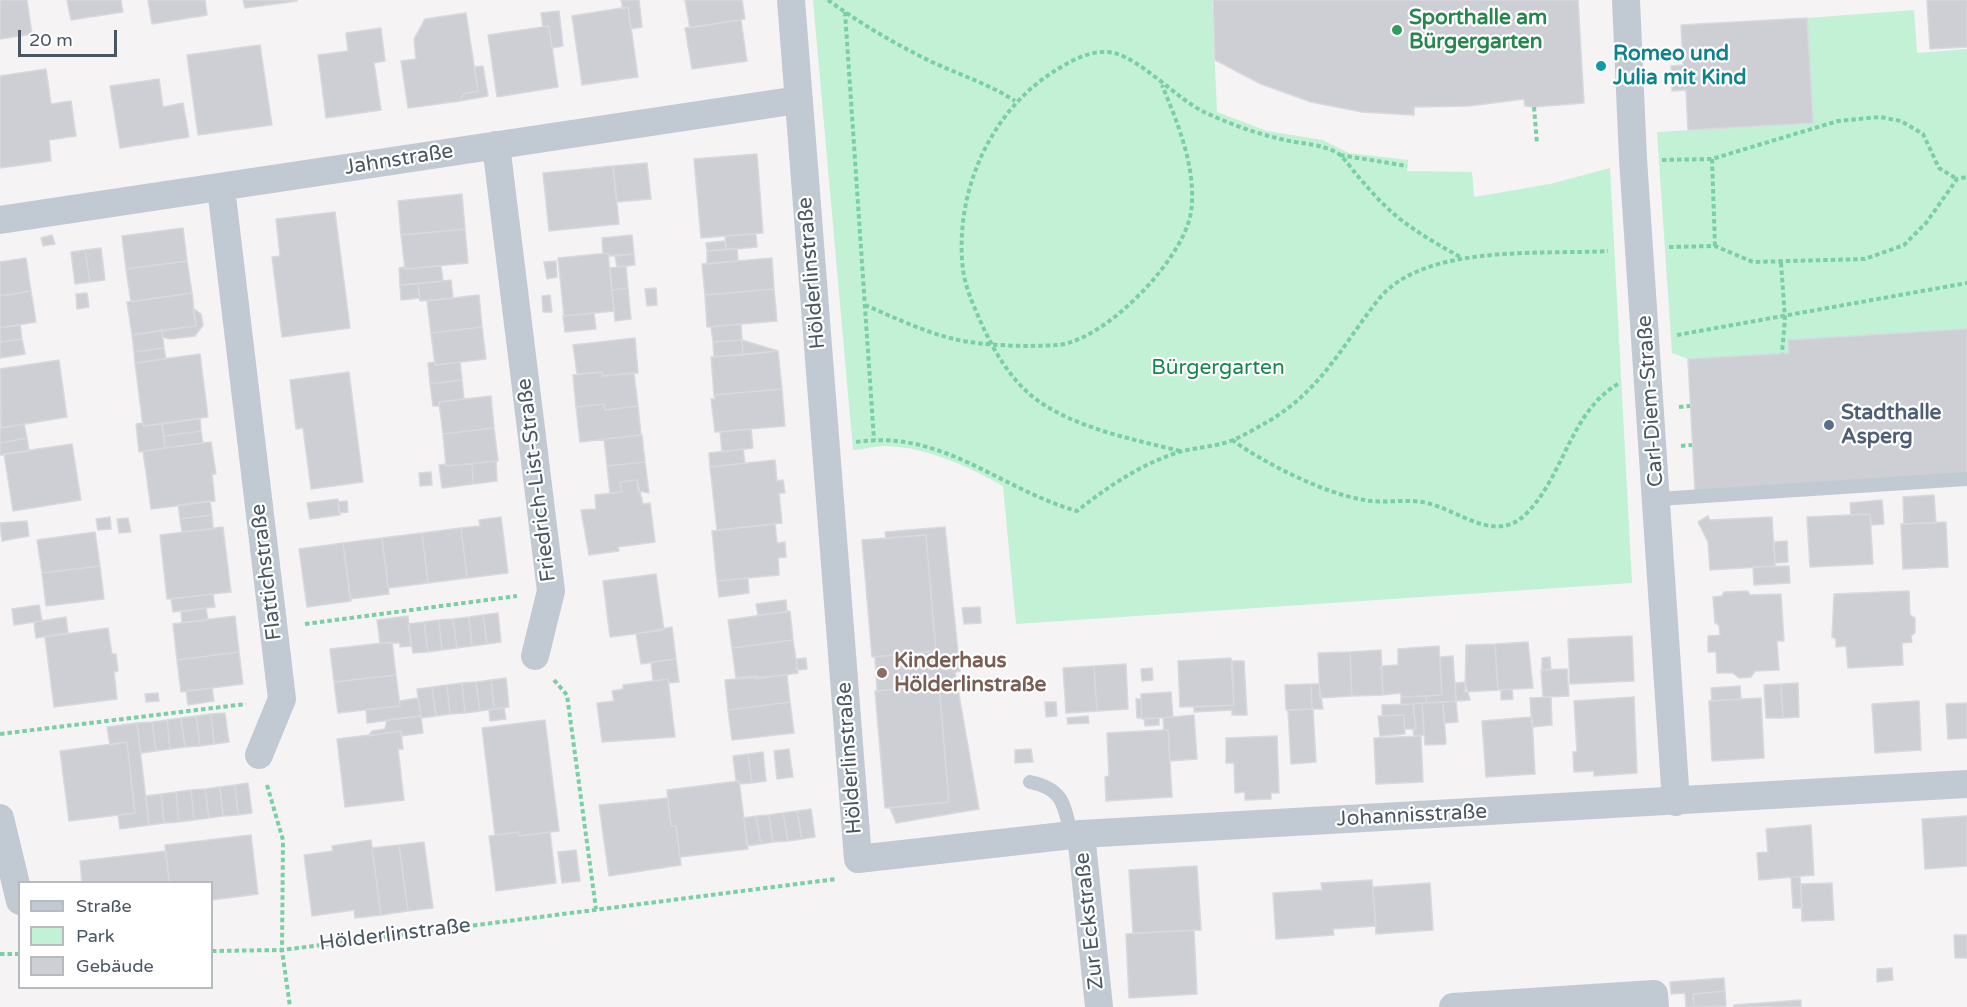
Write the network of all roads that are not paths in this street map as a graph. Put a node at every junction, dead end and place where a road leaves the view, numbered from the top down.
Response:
1 (791, 0) edge
2 (1626, 0) edge
3 (798, 100) junction
4 (496, 145) junction
5 (220, 188) junction
6 (0, 220) edge
7 (1967, 479) edge
8 (1658, 499) junction
9 (535, 656) road end
10 (259, 755) road end
11 (1030, 782) dead end
12 (1967, 784) edge
13 (1676, 802) junction
14 (0, 818) edge
15 (1076, 835) junction
16 (858, 859) joint
17 (18, 893) edge
18 (1099, 1007) edge
19 (1453, 1007) edge
20 (1655, 1007) edge

1 - 3 street, Hölderlinstraße
2 - 8 street, Carl-Diem-Straße
3 - 4 street, Jahnstraße
3 - 16 street, Hölderlinstraße
4 - 5 street, Jahnstraße
4 - 9 street, Friedrich-List-Straße
5 - 6 street, Jahnstraße
5 - 10 street, Flattichstraße
7 - 8 lane
8 - 13 street, Carl-Diem-Straße
11 - 15 lane
12 - 13 street, Johannisstraße
13 - 15 street, Johannisstraße
14 - 17 street
15 - 16 street, Johannisstraße
15 - 18 street, Zur Eckstraße
19 - 20 street

